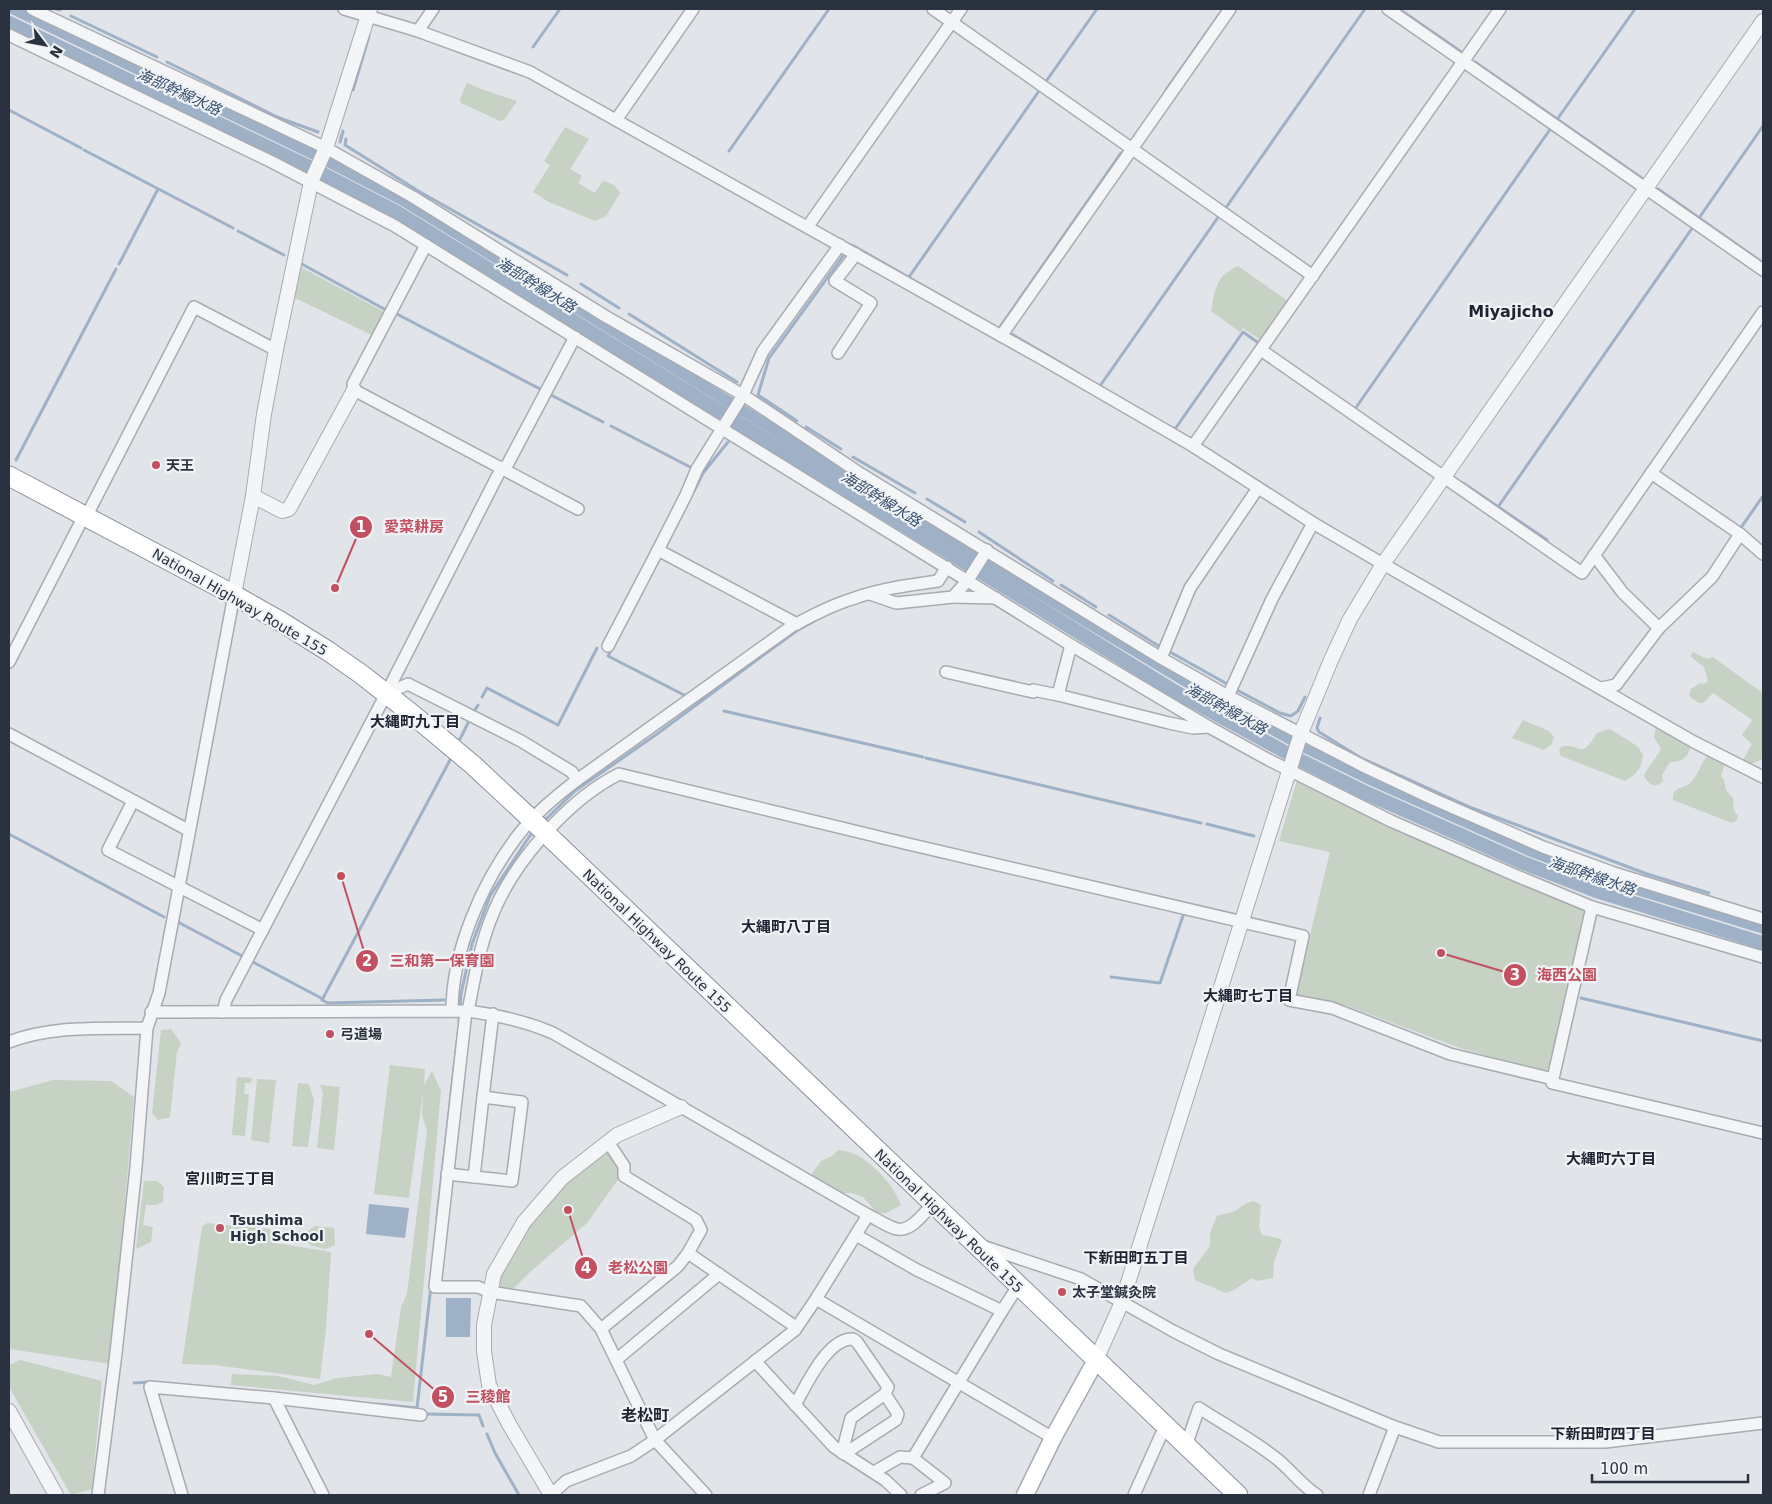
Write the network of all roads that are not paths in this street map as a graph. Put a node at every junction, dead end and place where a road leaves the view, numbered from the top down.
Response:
1 (32, 9) edge
2 (344, 9) edge
3 (433, 9) edge
4 (693, 9) edge
5 (933, 9) edge
6 (961, 9) edge
7 (1230, 9) edge
8 (1388, 9) edge
9 (1500, 9) edge
10 (369, 12) edge
11 (1763, 21) edge
12 (952, 22) junction
13 (418, 31) junction
14 (9, 35) edge
15 (1464, 61) junction
16 (616, 120) junction
17 (1132, 148) junction
18 (325, 149) junction
19 (312, 179) junction
20 (1646, 188) junction
21 (808, 226) junction
22 (426, 245) junction
23 (840, 245) junction
24 (856, 254) junction
25 (1763, 270) edge
26 (1313, 276) junction
27 (1763, 312) edge
28 (1001, 336) junction
29 (575, 337) junction
30 (276, 350) junction
31 (1261, 350) junction
32 (838, 354) dead end
33 (354, 390) junction
34 (743, 395) junction
35 (722, 429) junction
36 (1193, 446) junction
37 (504, 468) junction
38 (1650, 473) junction
39 (9, 476) edge
40 (1444, 478) junction
41 (1258, 488) junction
42 (253, 496) junction
43 (578, 509) dead end
44 (85, 516) junction
45 (1313, 523) junction
46 (1740, 534) junction
47 (658, 550) junction
48 (986, 551) junction
49 (1763, 554) edge
50 (1594, 555) junction
51 (1383, 564) junction
52 (948, 568) junction
53 (969, 578) junction
54 (868, 594) junction
55 (234, 595) junction
56 (953, 597) junction
57 (997, 598) junction
58 (797, 624) junction
59 (1659, 628) junction
60 (1071, 645) junction
61 (608, 646) dead end
62 (1161, 658) junction
63 (9, 662) edge
64 (946, 672) dead end
65 (1616, 685) junction
66 (1601, 688) junction
67 (386, 694) junction
68 (1058, 695) junction
69 (1228, 696) junction
70 (1624, 701) junction
71 (1209, 727) junction
72 (9, 734) edge
73 (1301, 735) junction
74 (1290, 767) junction
75 (601, 774) junction
76 (1763, 776) edge
77 (577, 780) junction
78 (133, 800) junction
79 (536, 825) junction
80 (188, 830) junction
81 (178, 887) junction
82 (1592, 907) junction
83 (1763, 919) edge
84 (1241, 922) junction
85 (262, 930) junction
86 (1763, 957) edge
87 (461, 1011) junction
88 (151, 1012) junction
89 (223, 1012) junction
90 (493, 1014) junction
91 (147, 1028) junction
92 (9, 1042) edge
93 (1553, 1080) junction
94 (483, 1097) junction
95 (681, 1107) junction
96 (1763, 1133) edge
97 (608, 1142) junction
98 (446, 1174) junction
99 (474, 1177) junction
100 (932, 1204) junction
101 (868, 1215) junction
102 (856, 1235) junction
103 (973, 1243) junction
104 (688, 1253) junction
105 (719, 1274) junction
106 (1018, 1286) junction
107 (490, 1292) junction
108 (816, 1298) junction
109 (1122, 1302) junction
110 (1002, 1311) junction
111 (601, 1329) junction
112 (794, 1330) junction
113 (616, 1360) junction
114 (1096, 1360) junction
115 (755, 1361) junction
116 (958, 1382) junction
117 (885, 1394) junction
118 (274, 1398) junction
119 (795, 1405) junction
120 (9, 1411) edge
121 (421, 1415) dead end
122 (1763, 1423) edge
123 (1164, 1426) junction
124 (1395, 1427) junction
125 (1054, 1438) junction
126 (655, 1440) junction
127 (1186, 1446) junction
128 (843, 1453) junction
129 (913, 1458) junction
130 (874, 1472) junction
131 (56, 1495) edge
132 (98, 1495) edge
133 (182, 1495) edge
134 (323, 1495) edge
135 (551, 1495) edge
136 (706, 1495) edge
137 (901, 1495) edge
138 (921, 1495) edge
139 (1025, 1495) edge
140 (1134, 1495) edge
141 (1238, 1495) edge
142 (1317, 1495) edge
143 (1369, 1495) edge

1 - 18 street
2 - 10 street
3 - 13 street
4 - 16 street
5 - 12 street
6 - 12 street
7 - 17 street
8 - 15 street
9 - 15 street
10 - 13 street
10 - 18 street
11 - 20 street
12 - 17 street
12 - 21 street
13 - 16 street
14 - 19 street
15 - 20 street
15 - 26 street
16 - 21 street
17 - 26 street
17 - 28 street
18 - 19 street
18 - 34 street
19 - 22 street
19 - 30 street
20 - 25 street
20 - 40 street
21 - 23 street
22 - 29 street
22 - 33 street
23 - 24 street
23 - 34 street
24 - 28 street
24 - 32 street
26 - 31 street
27 - 38 street
28 - 36 street
29 - 35 street
29 - 37 street
30 - 42 street
30 - 44 street
31 - 36 street
31 - 40 street
33 - 37 street
33 - 42 street
34 - 35 street
34 - 48 street
35 - 47 street
35 - 52 street
36 - 41 street
37 - 43 street
37 - 67 street
38 - 46 street
38 - 50 street
39 - 44 highway, National Highway Route 155
40 - 50 street
40 - 51 street
41 - 45 street
41 - 62 street
42 - 55 street
44 - 55 highway, National Highway Route 155
44 - 63 street
45 - 51 street
45 - 69 street
46 - 49 street
46 - 59 street
47 - 58 street
47 - 61 street
48 - 53 street
48 - 62 street
50 - 59 street
51 - 66 street
51 - 73 street
52 - 53 street
52 - 54 street
53 - 56 street
53 - 57 street
54 - 56 street
54 - 58 street
55 - 67 highway, National Highway Route 155
55 - 80 street
56 - 57 street
57 - 60 street
58 - 75 street
59 - 65 street
60 - 68 street
60 - 71 street
62 - 69 street
64 - 68 street
65 - 66 street
65 - 70 street
66 - 70 street
67 - 77 street
67 - 79 highway, National Highway Route 155
67 - 85 street
68 - 71 street
69 - 73 street
70 - 76 street
71 - 74 street
72 - 78 street
73 - 74 street
73 - 83 street
74 - 82 street
74 - 84 street
75 - 77 street
75 - 79 street
75 - 84 street
77 - 79 street
78 - 80 street
78 - 81 street
79 - 87 street
79 - 87 street
79 - 100 highway, National Highway Route 155
80 - 81 street
81 - 85 street
81 - 88 street
82 - 86 street
82 - 93 street
84 - 93 street
84 - 109 street
85 - 89 street
87 - 89 street
87 - 90 street
87 - 98 street
88 - 89 street
88 - 91 street
90 - 94 street
90 - 95 street
91 - 92 street
91 - 132 street
93 - 96 street
94 - 99 street
94 - 99 street
95 - 97 street
95 - 101 street
97 - 104 street
97 - 107 street
98 - 99 street
98 - 107 street
100 - 101 street
100 - 103 highway, National Highway Route 155
101 - 102 street
102 - 108 street
102 - 110 street
103 - 106 highway, National Highway Route 155
103 - 109 street
104 - 105 street
104 - 111 street
105 - 112 street
105 - 113 street
106 - 110 street
106 - 114 highway, National Highway Route 155
107 - 111 street
107 - 135 street
108 - 112 street
108 - 116 street
109 - 114 street
109 - 124 street
110 - 116 street
111 - 113 street
112 - 115 street
113 - 126 street
114 - 123 highway, National Highway Route 155
114 - 125 main road
115 - 119 street
115 - 126 street
116 - 125 street
116 - 129 street
117 - 119 street
117 - 128 street
117 - 128 street
118 - 121 street
118 - 133 street
118 - 134 street
119 - 128 street
120 - 131 street
122 - 124 street
123 - 127 highway, National Highway Route 155
123 - 140 street
124 - 143 street
125 - 139 main road
126 - 135 street
126 - 136 street
127 - 141 highway, National Highway Route 155
127 - 142 street
128 - 130 street
129 - 130 street
129 - 138 street
130 - 137 street

